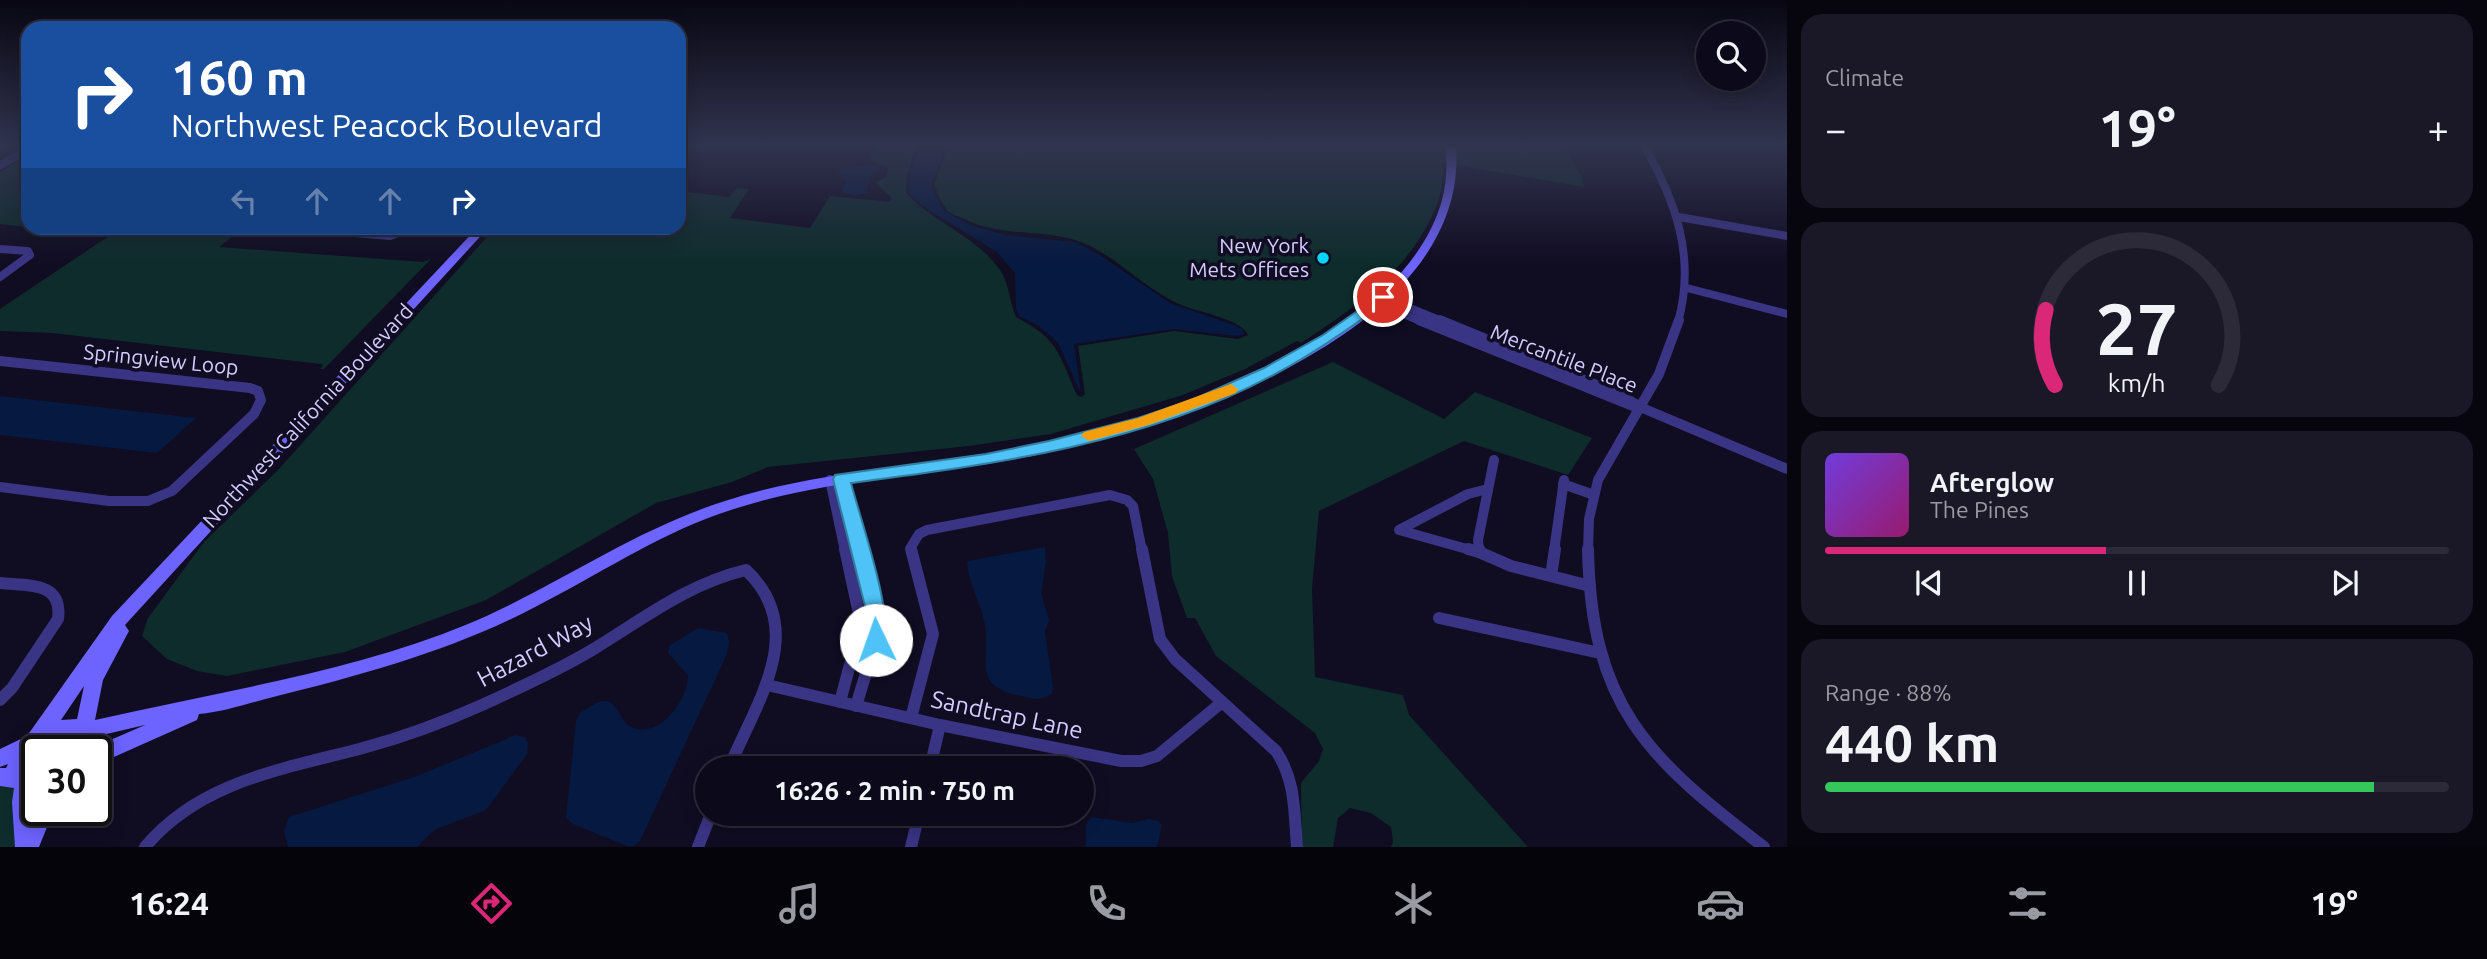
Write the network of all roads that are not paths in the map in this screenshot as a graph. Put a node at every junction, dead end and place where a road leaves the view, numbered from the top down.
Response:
1 (1451, 186) edge
2 (1667, 186) edge
3 (1679, 217) junction
4 (476, 235) edge
5 (1787, 236) edge
6 (0, 248) edge
7 (0, 277) edge
8 (1687, 288) junction
9 (1379, 300) junction
10 (1787, 314) edge
11 (0, 362) edge
12 (1640, 407) junction
13 (1494, 460) dead end
14 (1787, 469) edge
15 (836, 480) junction
16 (0, 487) edge
17 (1489, 489) junction
18 (1594, 495) junction
19 (1479, 552) junction
20 (1551, 576) junction
21 (0, 583) edge
22 (1590, 586) junction
23 (135, 606) junction
24 (1439, 618) dead end
25 (1600, 653) junction
26 (767, 685) junction
27 (0, 699) edge
28 (840, 702) junction
29 (1222, 703) junction
30 (207, 705) junction
31 (856, 706) junction
32 (911, 718) junction
33 (940, 724) junction
34 (85, 730) junction
35 (39, 735) edge
36 (48, 735) edge
37 (88, 735) edge
38 (21, 749) edge
39 (112, 749) edge
40 (734, 756) edge
41 (933, 756) edge
42 (0, 758) edge
43 (21, 758) edge
44 (20, 780) edge
45 (37, 826) edge
46 (706, 826) edge
47 (916, 826) edge
48 (27, 847) edge
49 (145, 847) edge
50 (698, 847) edge
51 (911, 847) edge
52 (1297, 847) edge
53 (1764, 847) edge

1 - 9 street
2 - 3 street
3 - 5 street
3 - 8 street
4 - 23 street, Northwest California Boulevard
6 - 7 street
8 - 10 street
8 - 12 street
9 - 12 street, Mercantile Place
9 - 15 street
11 - 16 street, Springview Loop
12 - 14 street, Mercantile Place
12 - 18 street
13 - 17 street
15 - 28 street
15 - 30 street
15 - 31 street
17 - 19 street
17 - 19 street
18 - 20 street
18 - 22 street
19 - 20 street
20 - 22 street
21 - 27 street
22 - 25 street
23 - 34 street, Northwest California Boulevard
23 - 35 street, Northwest California Boulevard
24 - 25 street
25 - 53 street
26 - 28 street, Sandtrap Lane
26 - 40 street, Hazard Way
26 - 49 street, Hazard Way
28 - 31 street, Sandtrap Lane
29 - 32 street
29 - 33 street, Sandtrap Lane
29 - 52 street
30 - 34 street
30 - 39 street
31 - 32 street, Sandtrap Lane
32 - 33 street, Sandtrap Lane
33 - 41 street
34 - 36 street
34 - 37 street, Northwest California Boulevard
38 - 42 street
43 - 44 street, Northwest California Boulevard
44 - 48 street
45 - 48 street
46 - 50 street
47 - 51 street

